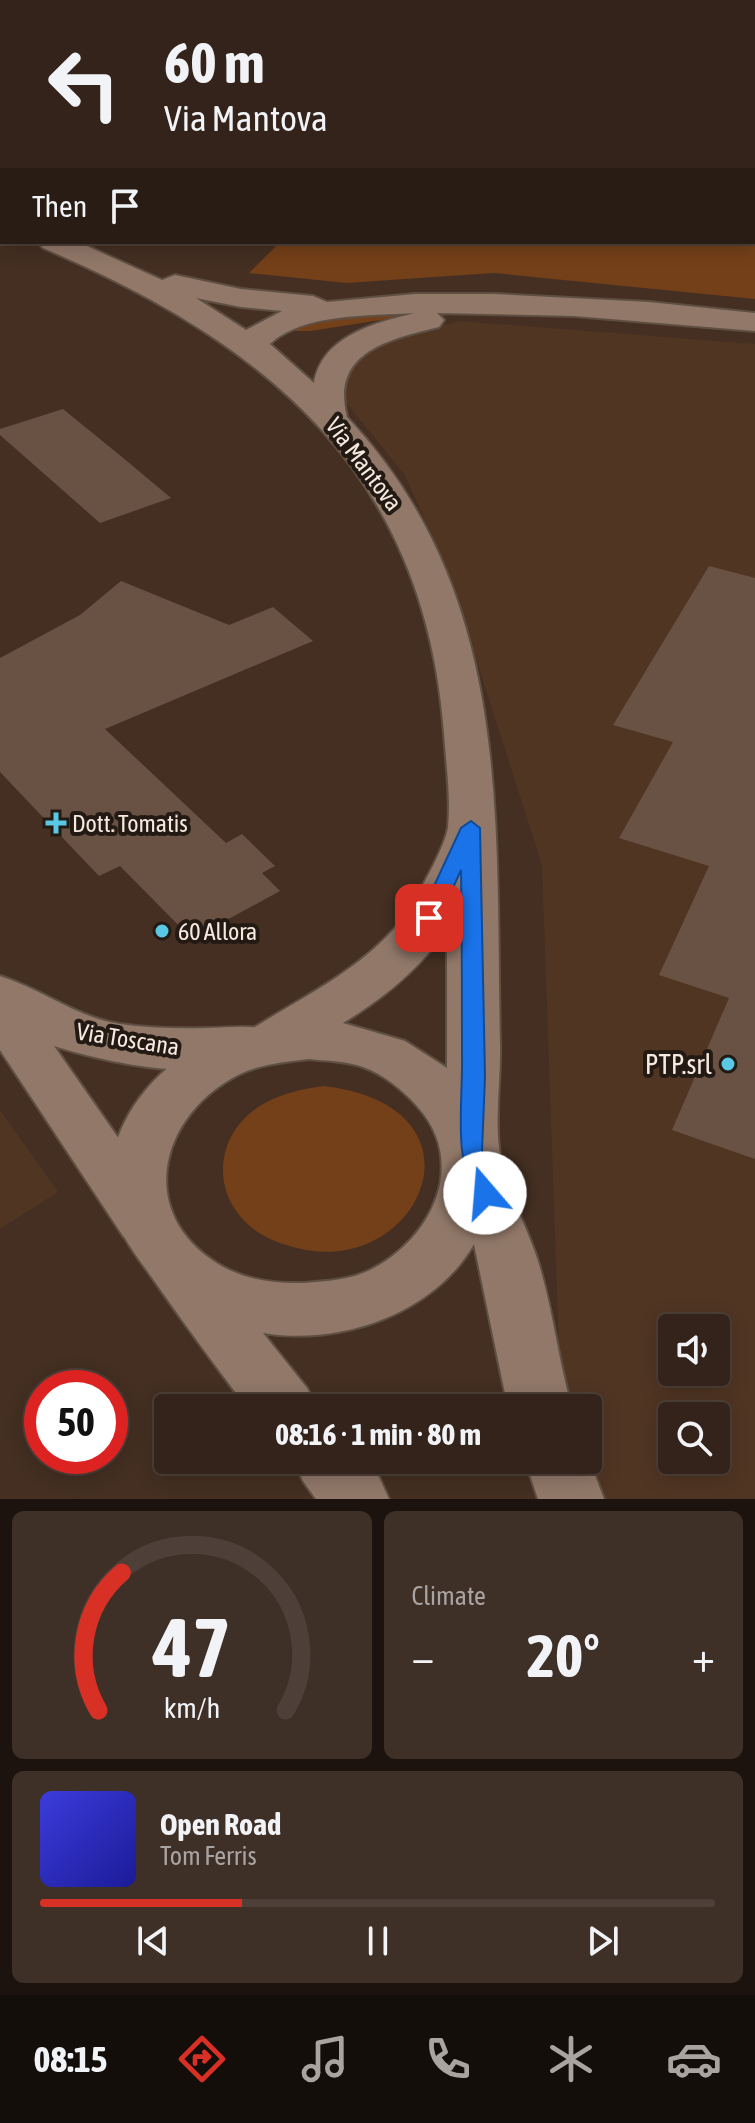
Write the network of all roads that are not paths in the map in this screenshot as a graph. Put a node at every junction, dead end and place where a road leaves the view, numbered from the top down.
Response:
1 (58, 244) edge
2 (130, 274) junction
3 (367, 306) junction
4 (534, 307) junction
5 (755, 322) edge
6 (260, 353) junction
7 (330, 418) junction
8 (471, 828) junction
9 (0, 995) edge
10 (0, 1009) edge
11 (264, 1044) junction
12 (471, 1151) junction
13 (156, 1239) junction
14 (274, 1394) edge
15 (537, 1394) edge
16 (337, 1474) edge
17 (562, 1474) edge
18 (356, 1499) edge
19 (571, 1499) edge

1 - 2 main road, Via Mantova
2 - 3 main road
2 - 6 main road, Via Mantova
3 - 4 main road
3 - 6 main road
4 - 5 main road
4 - 7 main road
6 - 7 main road, Via Mantova
7 - 8 main road, Via Mantova
8 - 11 main road, Via Mantova
8 - 12 main road, Via Mantova
9 - 11 main road, Via Toscana
10 - 13 main road
11 - 12 main road, Via Mantova
11 - 13 main road, Via Mantova
12 - 13 main road, Via Mantova
12 - 15 main road, Via Mantova
13 - 14 main road, Via Mantova
16 - 18 main road
17 - 19 main road

